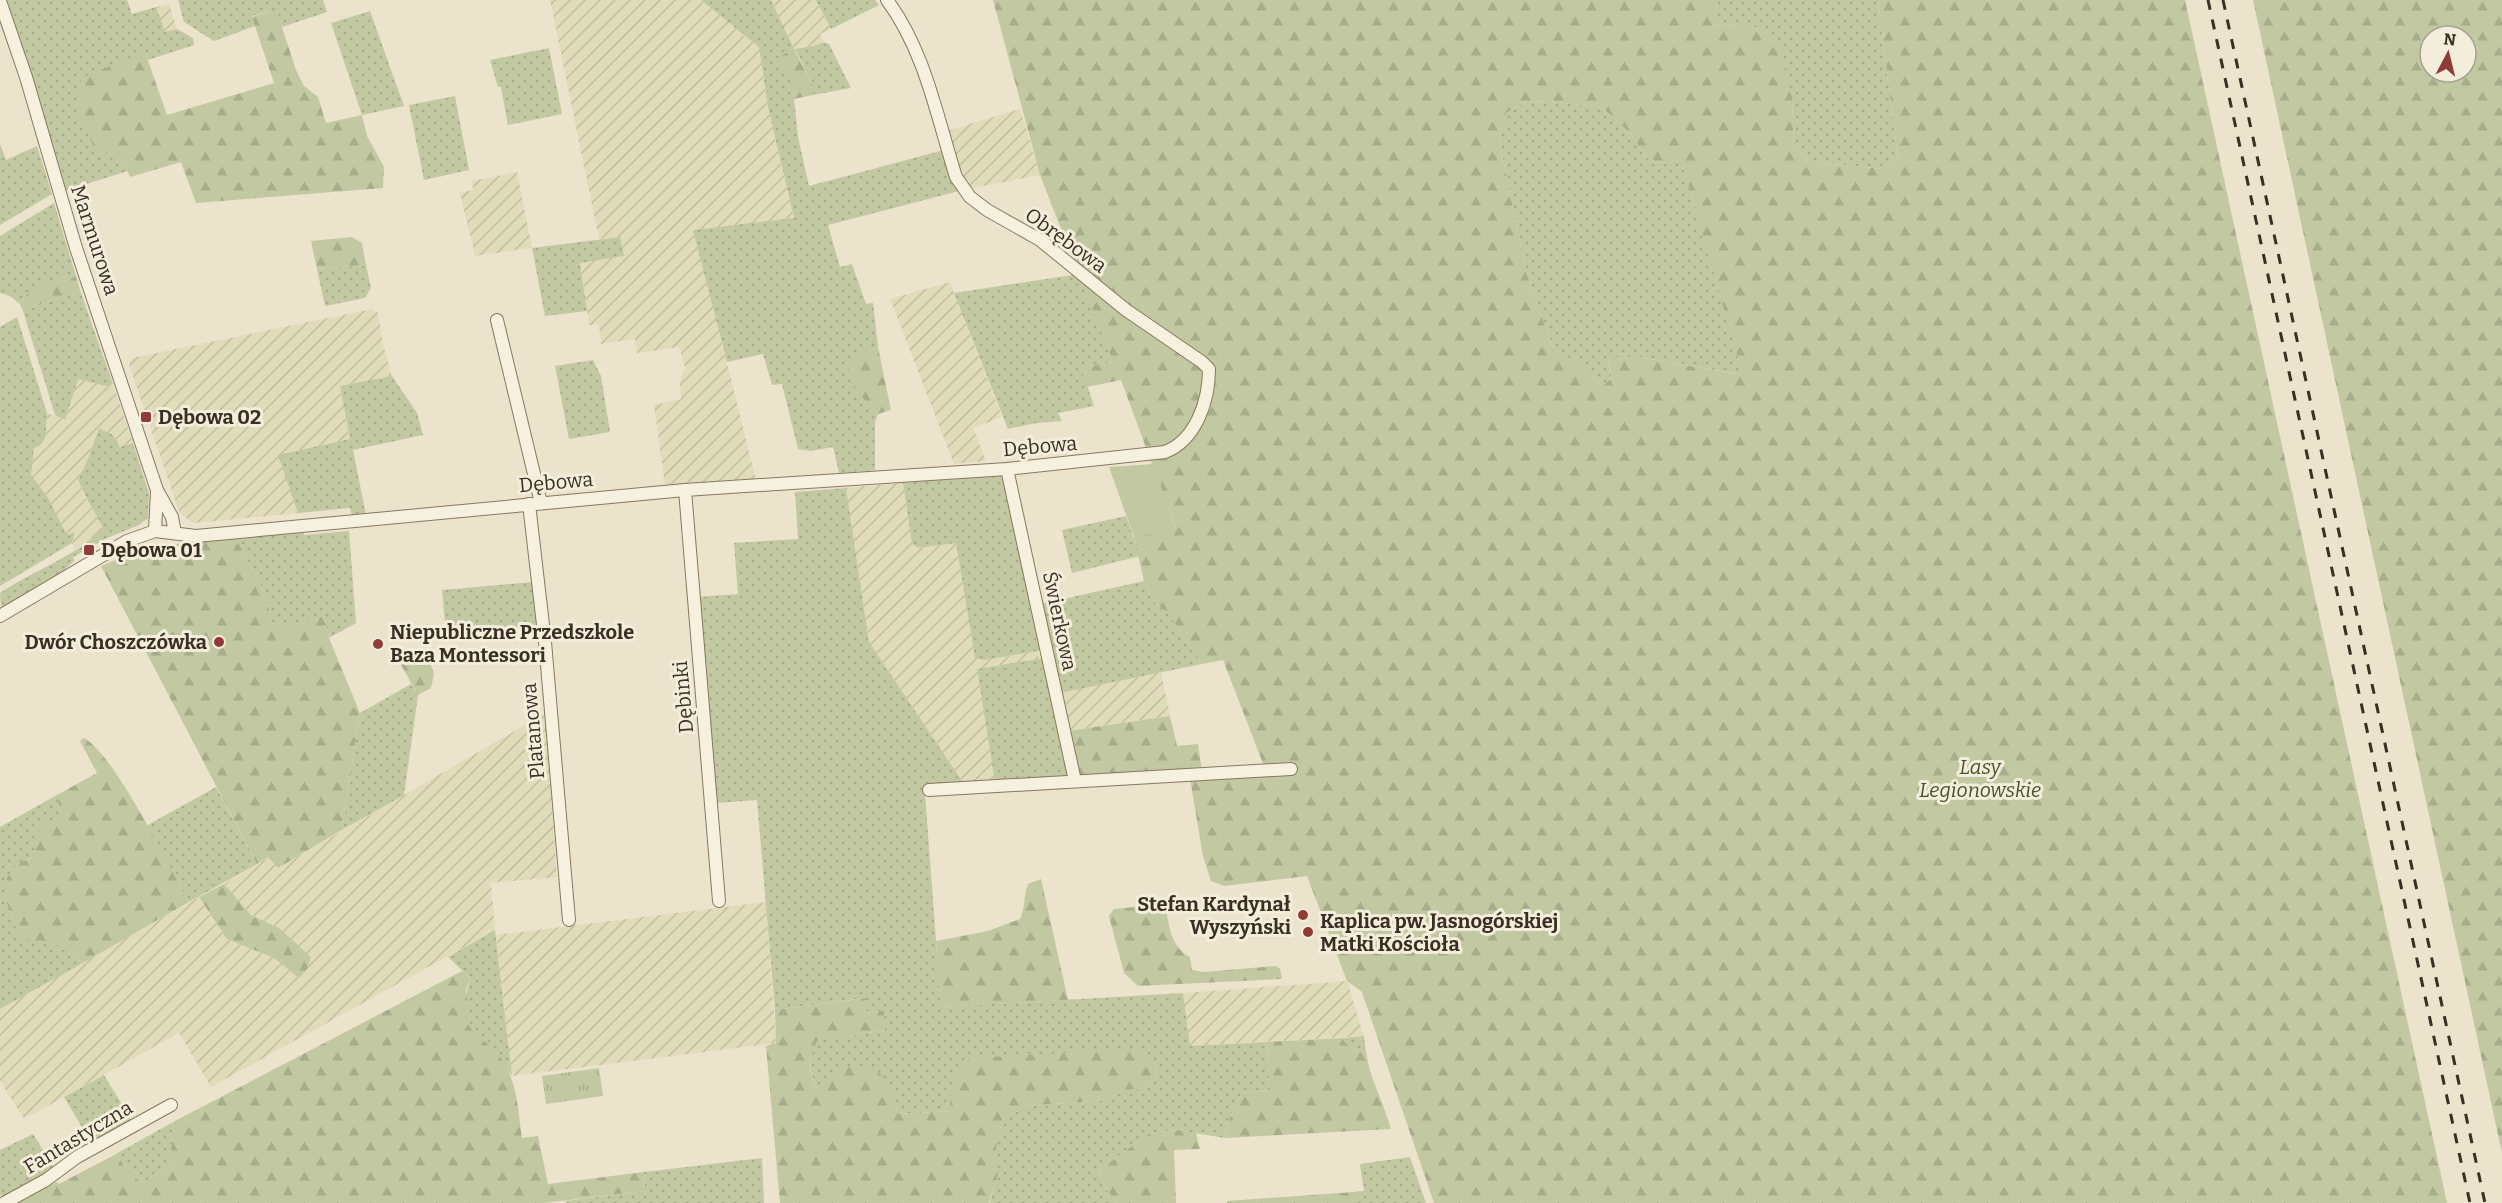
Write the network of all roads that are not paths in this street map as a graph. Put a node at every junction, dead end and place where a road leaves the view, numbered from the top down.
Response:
1 (886, 0) edge
2 (0, 2) edge
3 (497, 320) dead end
4 (1138, 456) joint
5 (1007, 469) junction
6 (157, 490) junction
7 (685, 490) junction
8 (535, 504) junction
9 (156, 531) junction
10 (175, 534) junction
11 (0, 616) edge
12 (1291, 769) dead end
13 (1075, 781) junction
14 (929, 790) dead end
15 (719, 901) dead end
16 (569, 920) dead end
17 (171, 1105) dead end
18 (4, 1203) edge

1 - 4 street, Obrębowa
2 - 6 street, Marmurowa
3 - 8 street, Platanowa
4 - 5 street, Dębowa
5 - 7 street, Dębowa
5 - 13 street, Świerkowa
6 - 9 street, Marmurowa
6 - 10 street, Marmurowa
7 - 8 street, Dębowa
7 - 15 street, Dębinki
8 - 10 street, Dębowa
8 - 16 street, Platanowa
9 - 10 street, Dębowa
9 - 11 street, Dębowa
12 - 13 street
13 - 14 street
17 - 18 street, Fantastyczna

